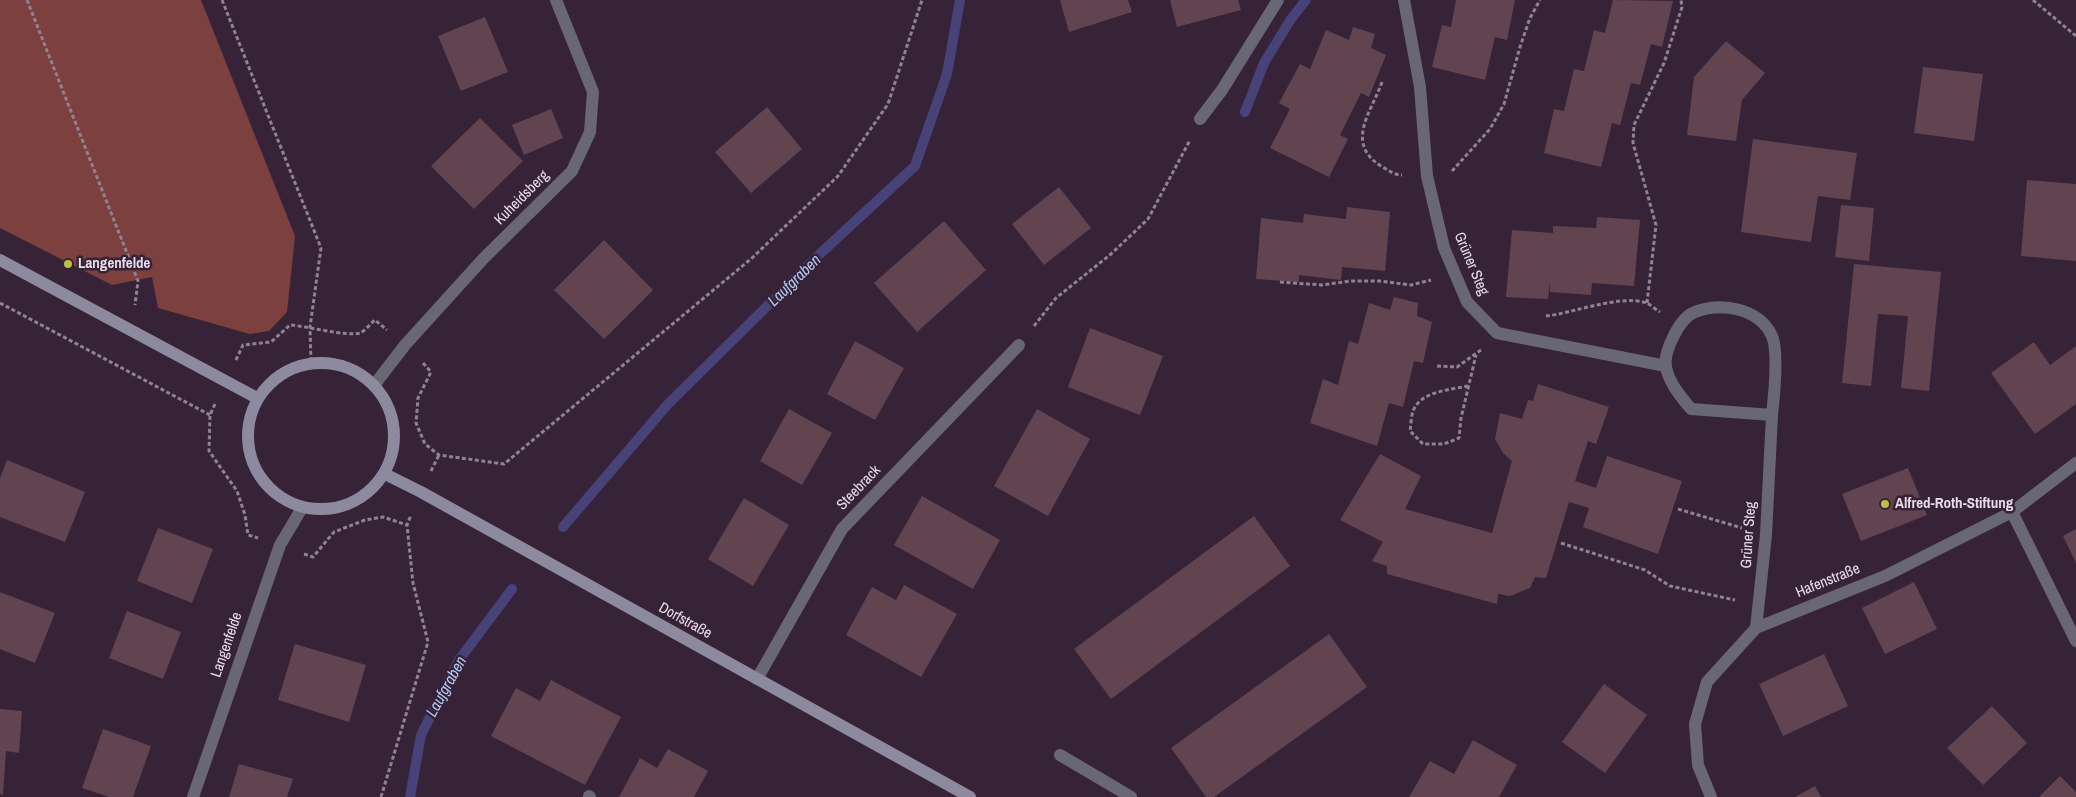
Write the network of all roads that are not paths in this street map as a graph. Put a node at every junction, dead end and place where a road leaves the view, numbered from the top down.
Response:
1 (556, 0) edge
2 (1278, 0) edge
3 (1404, 0) edge
4 (1200, 119) road end
5 (0, 260) edge
6 (1019, 345) road end
7 (1666, 366) junction
8 (375, 384) junction
9 (256, 398) junction
10 (1772, 415) junction
11 (2076, 464) edge
12 (385, 474) junction
13 (302, 508) junction
14 (2012, 512) junction
15 (1756, 628) junction
16 (2076, 642) edge
17 (757, 679) junction
18 (1060, 755) dead end
19 (193, 797) edge
20 (970, 797) edge
21 (1131, 797) edge
22 (1711, 797) edge

1 - 8 street, Kuheidsberg
2 - 4 street
3 - 7 street, Grüner Steg
5 - 9 street
6 - 17 street, Steebrack
7 - 10 street
7 - 10 street, Grüner Steg
8 - 9 street
8 - 12 street
9 - 13 street
10 - 15 street, Grüner Steg
11 - 14 street, Hafenstraße
12 - 13 street
12 - 17 street, Dorfstraße
13 - 19 street, Langenfelde
14 - 15 street, Hafenstraße
14 - 16 street
15 - 22 street, Hafenstraße
17 - 20 street, Dorfstraße
18 - 21 street

